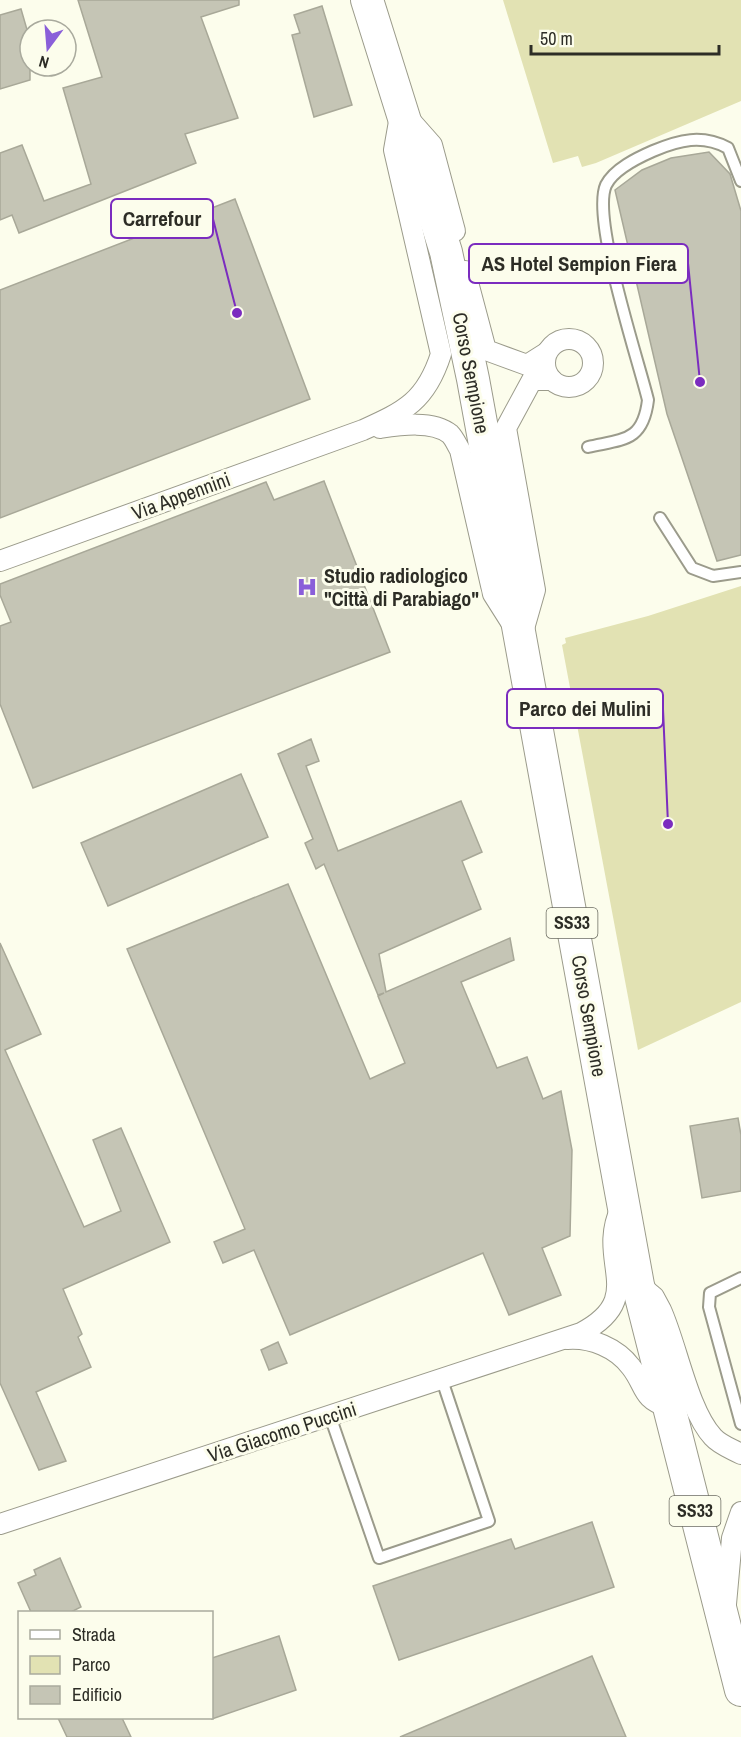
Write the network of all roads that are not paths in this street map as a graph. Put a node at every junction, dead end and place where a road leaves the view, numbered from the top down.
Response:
1 (368, 0) edge
2 (402, 110) junction
3 (741, 182) edge
4 (546, 353) junction
5 (552, 380) junction
6 (363, 430) junction
7 (588, 447) dead end
8 (660, 518) dead end
9 (0, 561) edge
10 (741, 572) edge
11 (521, 640) junction
12 (622, 1205) junction
13 (741, 1278) edge
14 (638, 1285) junction
15 (565, 1340) junction
16 (442, 1380) junction
17 (668, 1407) junction
18 (330, 1416) junction
19 (741, 1424) edge
20 (741, 1454) edge
21 (741, 1512) edge
22 (0, 1524) edge
23 (722, 1615) junction
24 (741, 1690) edge

1 - 2 main road, Corso Sempione
2 - 4 street, Corso Sempione
2 - 6 street, Via Appennini
2 - 11 main road, Corso Sempione
3 - 7 lane
4 - 5 street
4 - 5 street, Corso Sempione
5 - 11 street, Corso Sempione
6 - 9 street, Via Appennini
6 - 11 street, Via Appennini
8 - 10 lane
11 - 12 main road, Corso Sempione / SS33
12 - 14 main road, Corso Sempione / SS33
12 - 15 street
13 - 19 lane
14 - 17 main road, Corso Sempione / SS33
14 - 20 street
15 - 16 street, Via Giacomo Puccini
15 - 17 street
16 - 18 street, Via Giacomo Puccini
16 - 18 lane
17 - 23 main road, Corso Sempione / SS33
18 - 22 street, Via Giacomo Puccini
21 - 23 street, Corso Sempione
23 - 24 main road, Corso Sempione / SS33

